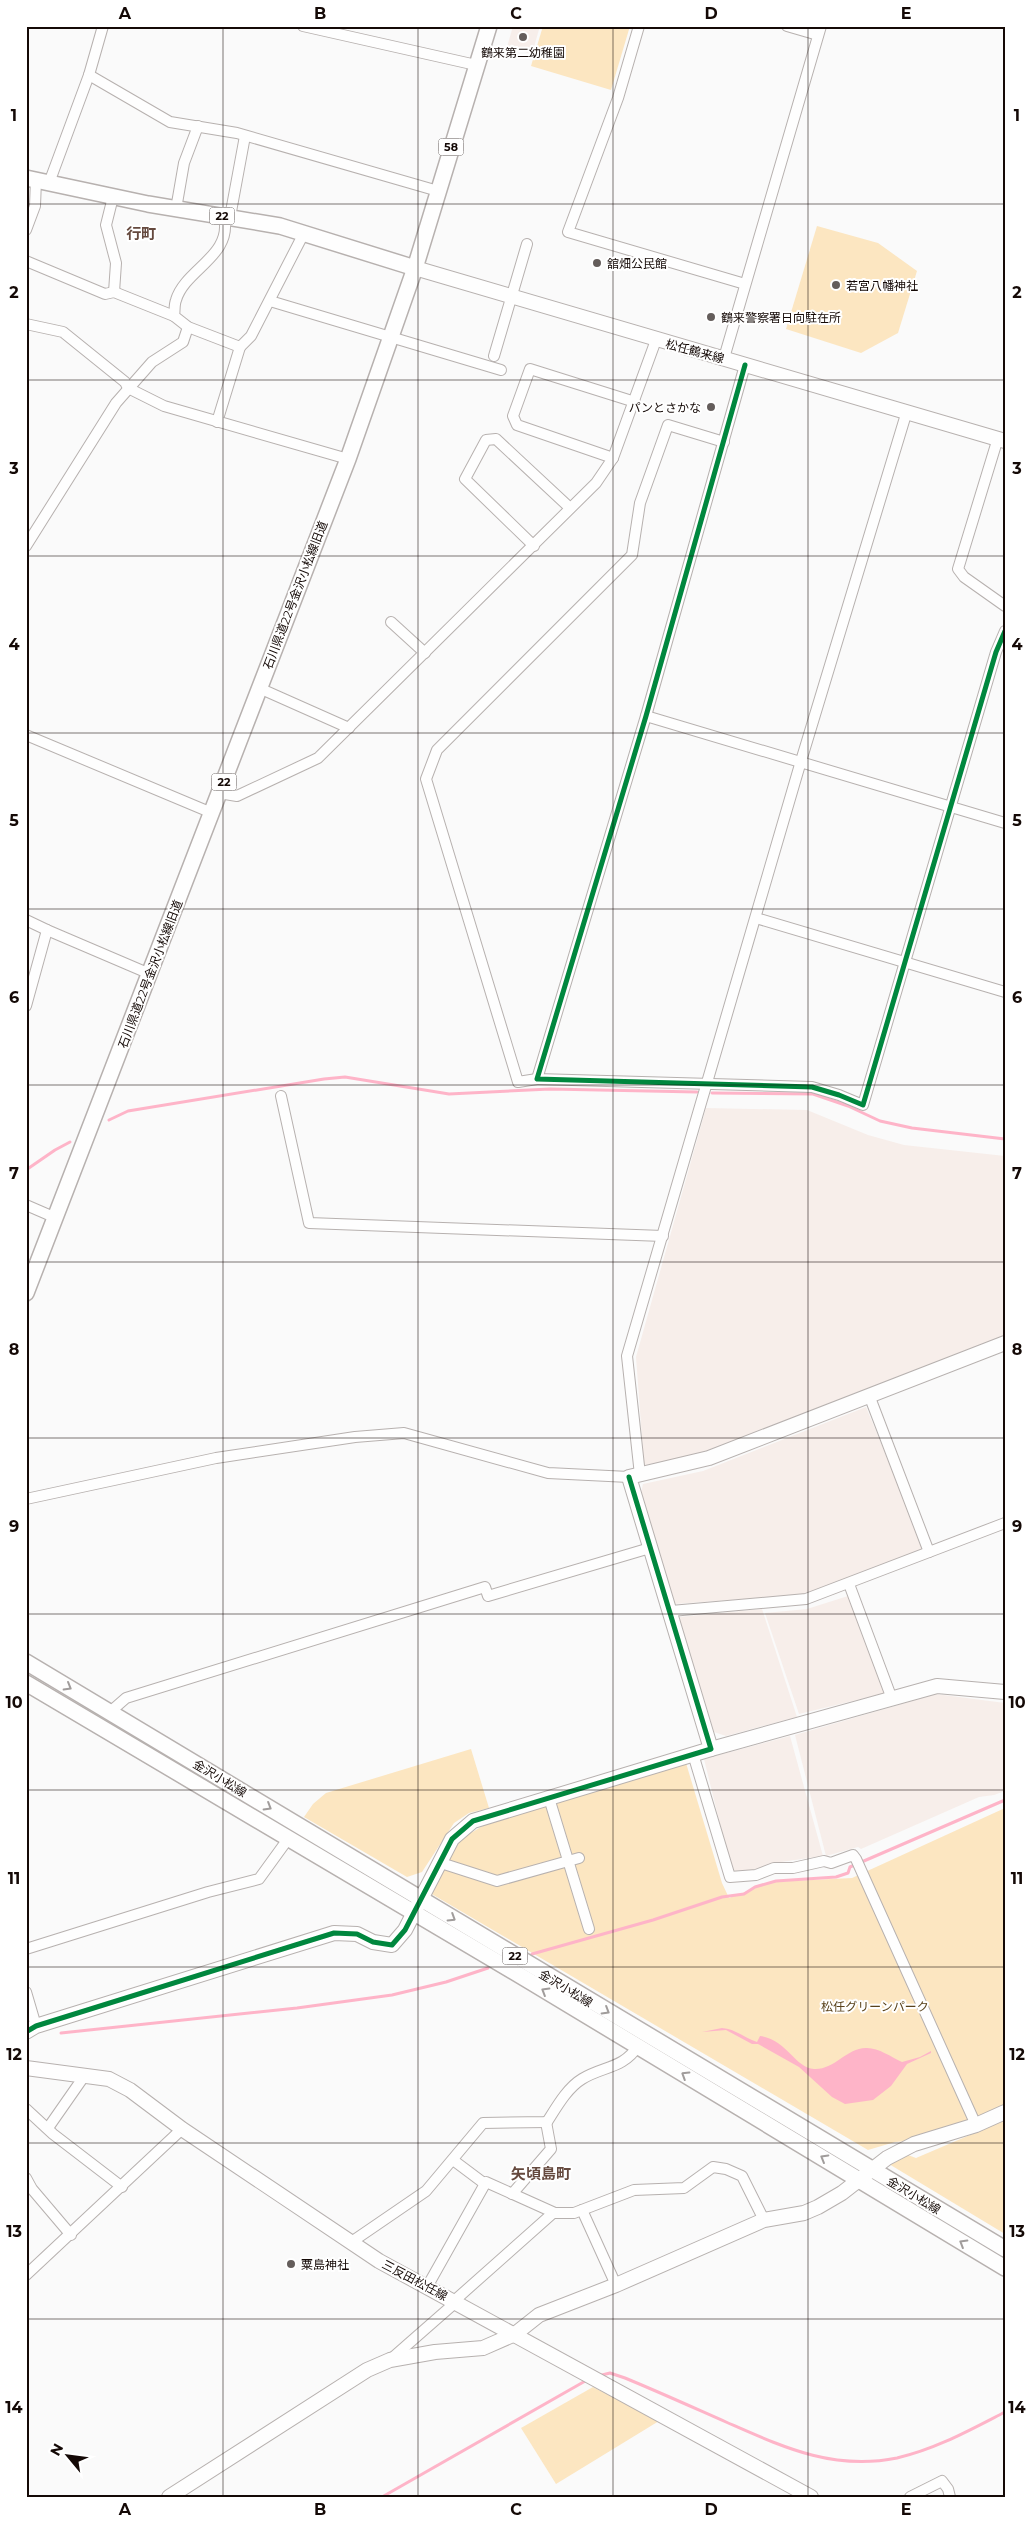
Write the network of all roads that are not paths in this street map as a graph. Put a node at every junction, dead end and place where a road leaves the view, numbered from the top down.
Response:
1 (103, 26) edge
2 (303, 26) edge
3 (489, 26) edge
4 (639, 26) edge
5 (787, 26) edge
6 (819, 31) edge
7 (476, 64) junction
8 (89, 75) junction
9 (198, 126) junction
10 (245, 136) junction
11 (37, 180) edge
12 (438, 191) junction
13 (113, 197) junction
14 (176, 209) junction
15 (227, 217) junction
16 (26, 230) edge
17 (304, 233) junction
18 (528, 244) dead end
19 (26, 261) edge
20 (415, 268) junction
21 (745, 284) junction
22 (114, 292) junction
23 (512, 296) junction
24 (270, 301) junction
25 (174, 316) junction
26 (26, 324) edge
27 (188, 327) junction
28 (392, 336) junction
29 (656, 340) junction
30 (240, 346) junction
31 (494, 356) dead end
32 (724, 358) junction
33 (745, 365) junction
34 (501, 370) dead end
35 (128, 388) junction
36 (635, 402) junction
37 (907, 411) junction
38 (216, 422) junction
39 (1001, 440) edge
40 (724, 442) junction
41 (613, 458) junction
42 (348, 460) junction
43 (570, 508) junction
44 (26, 546) edge
45 (534, 546) junction
46 (1005, 606) edge
47 (391, 622) dead end
48 (1005, 632) edge
49 (425, 653) junction
50 (1000, 653) edge
51 (259, 688) junction
52 (646, 716) junction
53 (349, 728) junction
54 (26, 735) edge
55 (801, 761) junction
56 (220, 793) junction
57 (950, 807) junction
58 (212, 813) junction
59 (1005, 823) edge
60 (756, 918) junction
61 (26, 920) edge
62 (47, 930) junction
63 (905, 964) junction
64 (150, 974) junction
65 (1005, 992) edge
66 (26, 1006) edge
67 (537, 1079) junction
68 (709, 1083) junction
69 (281, 1096) dead end
70 (26, 1204) edge
71 (56, 1218) junction
72 (662, 1236) junction
73 (26, 1293) edge
74 (1005, 1343) edge
75 (869, 1395) junction
76 (634, 1476) junction
77 (26, 1499) edge
78 (1005, 1523) edge
79 (650, 1548) junction
80 (929, 1552) junction
81 (849, 1584) junction
82 (671, 1611) junction
83 (26, 1662) edge
84 (26, 1683) edge
85 (1005, 1692) edge
86 (892, 1699) junction
87 (110, 1712) junction
88 (711, 1749) junction
89 (693, 1754) junction
90 (549, 1798) junction
91 (288, 1839) junction
92 (579, 1858) dead end
93 (568, 1861) junction
94 (441, 1863) junction
95 (421, 1898) junction
96 (414, 1912) junction
97 (589, 1929) dead end
98 (26, 1949) edge
99 (26, 1992) edge
100 (31, 2029) edge
101 (638, 2046) junction
102 (26, 2068) edge
103 (85, 2075) junction
104 (26, 2109) edge
105 (1005, 2112) edge
106 (546, 2122) junction
107 (976, 2125) junction
108 (48, 2128) junction
109 (182, 2129) junction
110 (453, 2160) junction
111 (865, 2175) junction
112 (26, 2178) edge
113 (485, 2184) junction
114 (122, 2187) junction
115 (512, 2194) junction
116 (582, 2210) junction
117 (553, 2213) junction
118 (764, 2220) junction
119 (71, 2235) junction
120 (350, 2243) junction
121 (1005, 2249) edge
122 (1005, 2268) edge
123 (26, 2275) edge
124 (616, 2285) junction
125 (427, 2287) junction
126 (455, 2302) junction
127 (515, 2334) junction
128 (390, 2360) junction
129 (169, 2497) edge
130 (811, 2497) edge
131 (910, 2497) edge
132 (950, 2497) edge

1 - 8 street
2 - 7 street
3 - 7 main road, 58
4 - 21 street
5 - 6 street
6 - 21 street
7 - 12 main road, 58
8 - 9 street
8 - 11 street
9 - 10 street
9 - 14 street
10 - 12 street
10 - 15 street
11 - 13 main road, 22
11 - 16 street
12 - 20 main road, 58
13 - 14 main road, 22
13 - 22 street
14 - 15 main road, 22
15 - 17 main road, 22
15 - 25 street
17 - 20 main road, 22
17 - 24 street
18 - 23 street
19 - 22 street
20 - 23 street, 松任鶴来線
20 - 28 main road, 石川県道22号金沢小松線旧道 / 22
21 - 32 street
22 - 25 street
23 - 29 street, 松任鶴来線
23 - 31 street
24 - 28 street
24 - 30 street
25 - 27 street
26 - 35 street
27 - 30 street
27 - 35 street
28 - 34 street
28 - 42 main road, 石川県道22号金沢小松線旧道 / 22
29 - 32 street, 松任鶴来線
29 - 36 street
30 - 38 street
32 - 33 street, 松任鶴来線
33 - 37 street, 松任鶴来線
33 - 40 street
35 - 38 street
35 - 44 street
36 - 41 street
36 - 41 street
37 - 39 street, 松任鶴来線
37 - 55 street
38 - 42 street
39 - 46 street
40 - 52 street
40 - 67 street
41 - 43 street
42 - 51 main road, 石川県道22号金沢小松線旧道 / 22
43 - 45 street
43 - 45 street
45 - 49 street
47 - 49 street
48 - 50 street
49 - 53 street
50 - 57 street
51 - 53 street
51 - 56 main road, 石川県道22号金沢小松線旧道 / 22
52 - 55 street
52 - 67 street
53 - 56 street
54 - 58 street
55 - 57 street
55 - 60 street
56 - 58 main road, 石川県道22号金沢小松線旧道 / 22
57 - 59 street
57 - 63 street
58 - 64 main road, 石川県道22号金沢小松線旧道 / 22
60 - 63 street
60 - 68 street
61 - 62 street
62 - 64 street
62 - 66 street
63 - 65 street
63 - 68 street
64 - 71 main road, 石川県道22号金沢小松線旧道 / 22
67 - 68 street
68 - 72 street
69 - 72 street
70 - 71 street
71 - 73 main road, 石川県道22号金沢小松線旧道 / 22
72 - 76 street
74 - 75 street
75 - 76 street
75 - 80 street
76 - 77 street
76 - 79 street
78 - 80 street
79 - 82 street
79 - 87 street
80 - 81 street
81 - 82 street
81 - 86 street
82 - 88 street
83 -> 87 main road, 金沢小松線 / 22
84 - 91 main road, 金沢小松線 / 22
85 - 86 street
86 - 88 street
87 -> 95 main road, 金沢小松線 / 22
88 - 89 street
89 - 90 street
89 - 107 street
90 - 93 street
90 - 94 street
91 - 96 main road, 金沢小松線 / 22
91 - 98 street
92 - 93 street
93 - 94 street
93 - 97 street
94 - 95 street
95 - 96 street
95 -> 111 main road, 金沢小松線 / 22
96 - 100 street
101 -> 96 main road, 金沢小松線 / 22
99 - 100 street
101 - 106 street
111 -> 101 main road, 金沢小松線 / 22
102 - 103 street, 三反田松任線
103 - 108 street
103 - 109 street, 三反田松任線
104 - 108 street
105 - 107 street
106 - 110 street
106 - 115 street
107 - 111 street
108 - 114 street
109 - 114 street
109 - 120 street, 三反田松任線
110 - 113 street
110 - 120 street
111 - 118 street
111 - 121 main road, 金沢小松線 / 22
122 -> 111 main road, 金沢小松線 / 22
112 - 119 street
113 - 115 street
113 - 125 street
114 - 119 street
115 - 117 street
116 - 117 street
116 - 118 street
116 - 124 street
117 - 126 street
118 - 124 street
119 - 123 street
120 - 125 street, 三反田松任線
124 - 127 street
125 - 126 street, 三反田松任線
126 - 127 street, 三反田松任線
126 - 128 street
127 - 128 street
127 - 130 street, 三反田松任線
128 - 129 street
131 - 132 street

